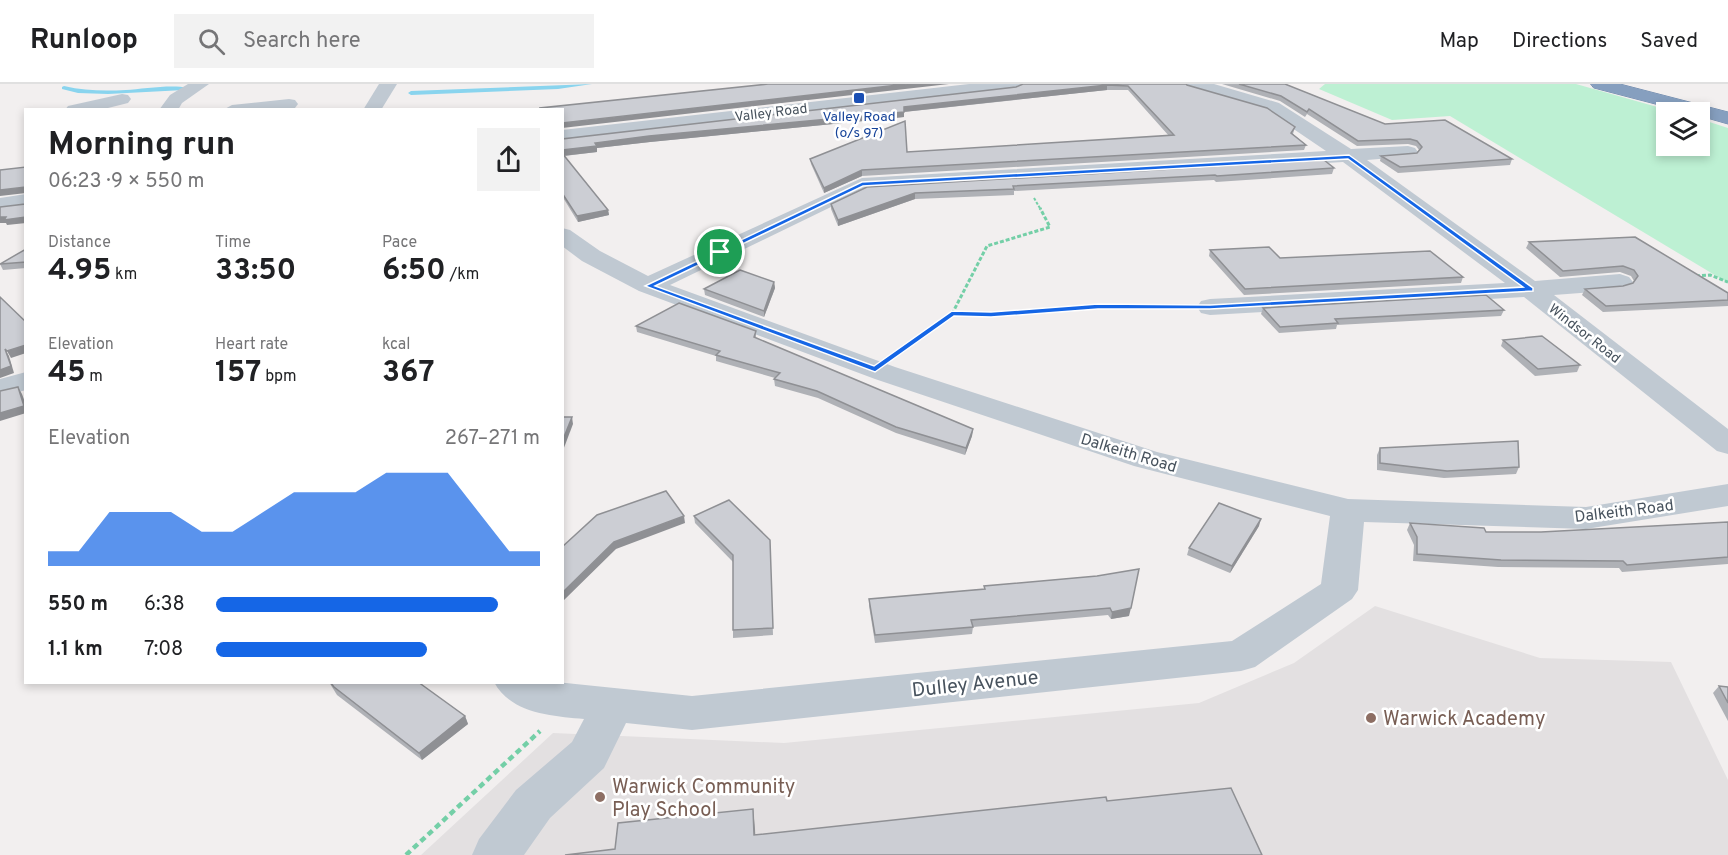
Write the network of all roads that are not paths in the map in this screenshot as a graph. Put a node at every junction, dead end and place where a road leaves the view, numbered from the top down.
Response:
1 (200, 84) edge
2 (388, 84) edge
3 (1015, 84) edge
4 (1193, 84) edge
5 (1600, 84) edge
6 (1638, 84) edge
7 (1652, 84) edge
8 (122, 99) dead end
9 (289, 104) dead end
10 (1728, 106) edge
11 (83, 108) edge
12 (169, 108) edge
13 (251, 108) edge
14 (373, 108) edge
15 (1728, 118) edge
16 (564, 136) edge
17 (1408, 152) edge
18 (1349, 157) junction
19 (24, 201) edge
20 (0, 205) edge
21 (564, 236) edge
22 (1620, 282) dead end
23 (648, 286) junction
24 (1530, 289) junction
25 (1210, 307) road end
26 (24, 382) edge
27 (0, 388) edge
28 (1728, 444) edge
29 (1728, 495) edge
30 (1348, 510) junction
31 (519, 684) edge
32 (592, 703) junction
33 (496, 855) edge

1 - 12 street
2 - 14 street
3 - 16 street, Valley Road
4 - 18 street, Windsor Road
5 - 15 highway
6 - 10 highway
7 - 10 highway
8 - 11 street
9 - 13 street
17 - 18 street
18 - 23 street
18 - 24 street, Windsor Road
19 - 20 street
21 - 23 street, Dalkeith Road
22 - 24 street
23 - 30 street, Dalkeith Road
24 - 25 street
24 - 28 street, Windsor Road
26 - 27 street
29 - 30 street, Dalkeith Road
30 - 32 street, Dulley Avenue
31 - 32 street, Dulley Avenue
32 - 33 street

